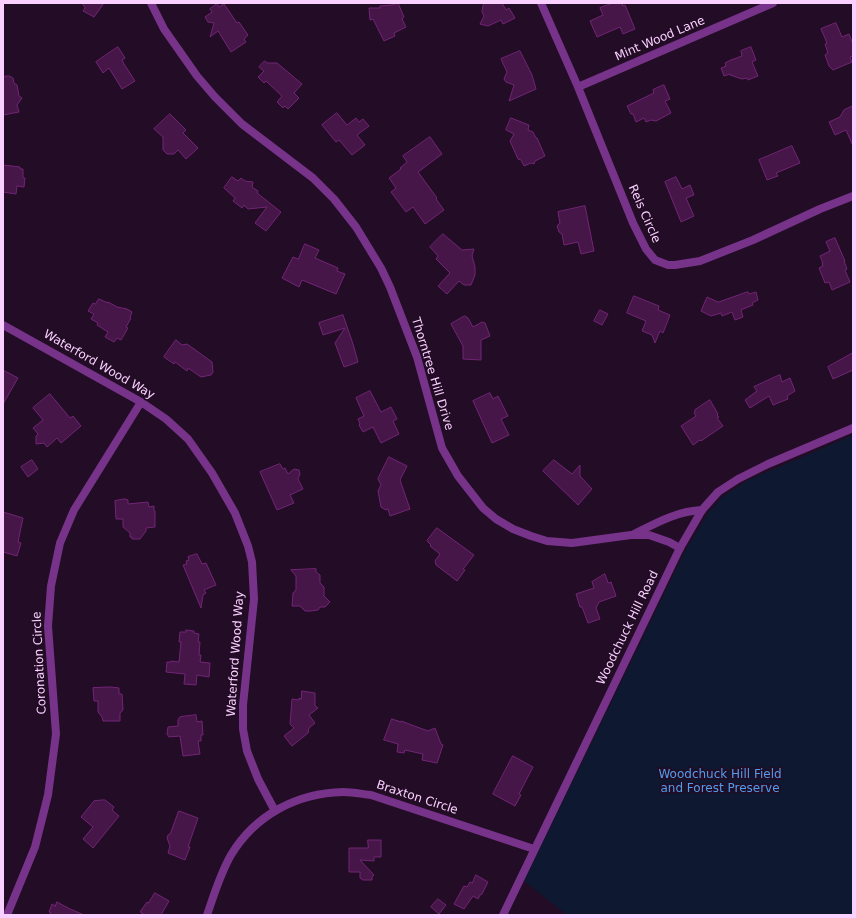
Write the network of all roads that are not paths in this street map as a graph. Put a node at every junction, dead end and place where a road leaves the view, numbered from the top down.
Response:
1 (151, 3) edge
2 (541, 3) edge
3 (773, 3) edge
4 (578, 87) junction
5 (853, 196) edge
6 (3, 325) edge
7 (141, 402) junction
8 (853, 428) edge
9 (702, 510) junction
10 (631, 535) junction
11 (680, 548) junction
12 (275, 811) junction
13 (534, 849) junction
14 (7, 915) edge
15 (207, 915) edge
16 (503, 915) edge

1 - 10 street, Thorntree Hill Drive
2 - 4 street, Reis Circle
3 - 4 street, Mint Wood Lane
4 - 5 street, Reis Circle
6 - 7 street, Waterford Wood Way
7 - 12 street, Waterford Wood Way
7 - 14 street, Coronation Circle
8 - 9 street, Woodchuck Hill Road
9 - 10 street, Thorntree Hill Drive
9 - 11 street, Woodchuck Hill Road
10 - 11 street, Thorntree Hill Drive
11 - 13 street, Woodchuck Hill Road
12 - 13 street, Braxton Circle
12 - 15 street, Braxton Circle
13 - 16 street, Woodchuck Hill Road

